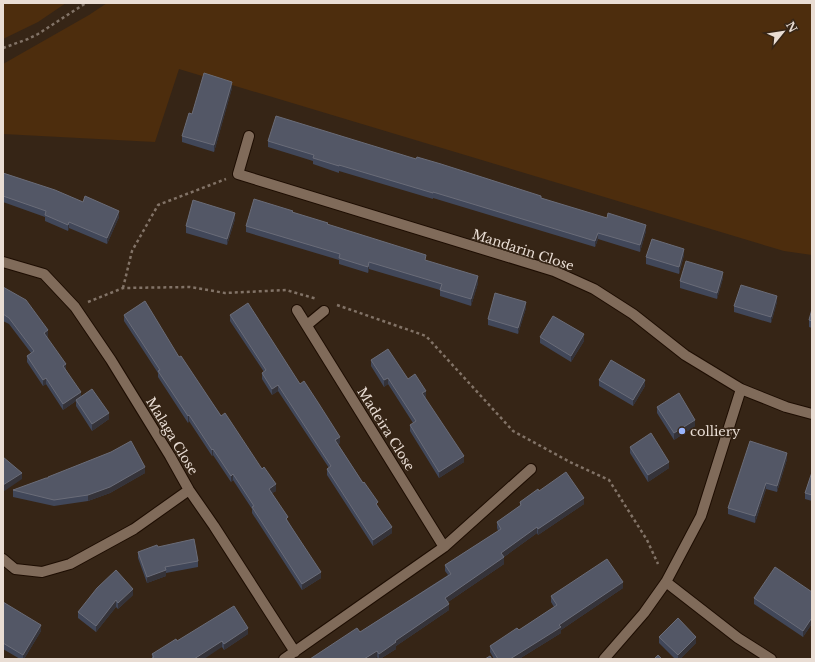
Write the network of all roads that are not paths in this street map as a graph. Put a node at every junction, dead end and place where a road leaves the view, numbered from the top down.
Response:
1 (249, 136) dead end
2 (3, 262) edge
3 (297, 310) dead end
4 (324, 310) dead end
5 (307, 325) junction
6 (741, 389) junction
7 (812, 414) edge
8 (531, 469) dead end
9 (189, 490) junction
10 (444, 547) junction
11 (3, 559) edge
12 (666, 582) junction
13 (295, 652) junction
14 (284, 659) edge
15 (604, 659) edge
16 (770, 659) edge

1 - 6 street, Mandarin Close
2 - 9 street, Malaga Close
3 - 5 street, Madeira Close
4 - 5 street
5 - 10 street, Madeira Close
6 - 7 street, Mandarin Close
6 - 12 street
8 - 10 street
9 - 11 street
9 - 13 street, Malaga Close
10 - 13 street
12 - 15 street
12 - 16 street
13 - 14 street

